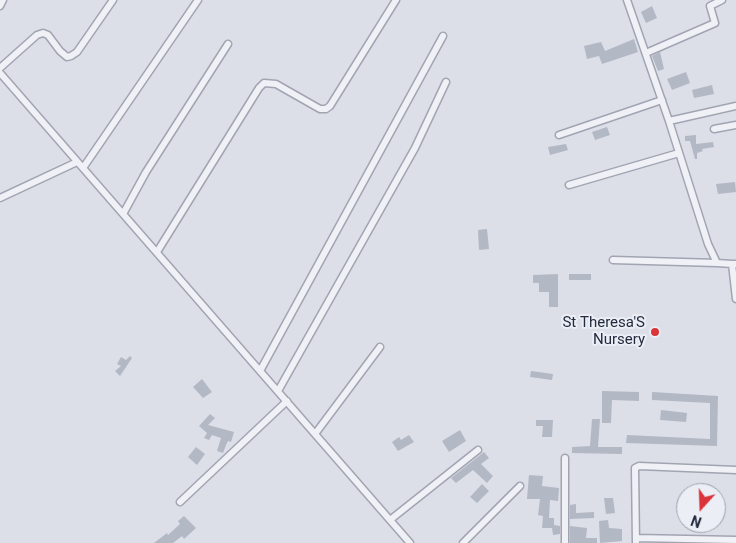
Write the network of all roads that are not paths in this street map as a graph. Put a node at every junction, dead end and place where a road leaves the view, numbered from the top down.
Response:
1 (3, 0) edge
2 (113, 0) edge
3 (198, 0) edge
4 (396, 0) edge
5 (627, 0) edge
6 (722, 0) edge
7 (0, 6) edge
8 (443, 36) dead end
9 (228, 44) dead end
10 (646, 54) junction
11 (0, 68) edge
12 (0, 73) edge
13 (446, 82) dead end
14 (662, 100) junction
15 (736, 106) edge
16 (669, 120) junction
17 (736, 125) edge
18 (714, 129) dead end
19 (559, 135) dead end
20 (679, 153) junction
21 (77, 162) junction
22 (83, 168) junction
23 (569, 185) dead end
24 (0, 198) edge
25 (123, 214) junction
26 (157, 252) junction
27 (613, 260) dead end
28 (717, 263) junction
29 (734, 264) edge
30 (736, 299) edge
31 (380, 346) dead end
32 (260, 371) junction
33 (278, 391) junction
34 (287, 401) junction
35 (315, 434) junction
36 (478, 450) dead end
37 (565, 458) dead end
38 (736, 470) edge
39 (520, 486) dead end
40 (180, 502) dead end
41 (390, 520) junction
42 (636, 540) edge
43 (736, 540) edge
44 (410, 543) edge
45 (463, 543) edge
46 (565, 543) edge

1 - 7 street
2 - 11 street
3 - 22 street
4 - 26 street
5 - 10 street
6 - 10 street
8 - 32 street
9 - 25 street
10 - 14 street
12 - 21 street
13 - 33 street
14 - 16 street
14 - 19 street
15 - 16 street
16 - 20 street
17 - 18 street
20 - 23 street
20 - 28 street
21 - 22 street
21 - 24 street
22 - 25 street
25 - 26 street
26 - 32 street
27 - 28 street
28 - 29 street
29 - 30 street
31 - 35 street
32 - 33 street
33 - 34 street
34 - 35 street
34 - 40 street
35 - 41 street
36 - 41 street
37 - 46 street
38 - 42 street
39 - 45 street
41 - 44 street
42 - 43 street

